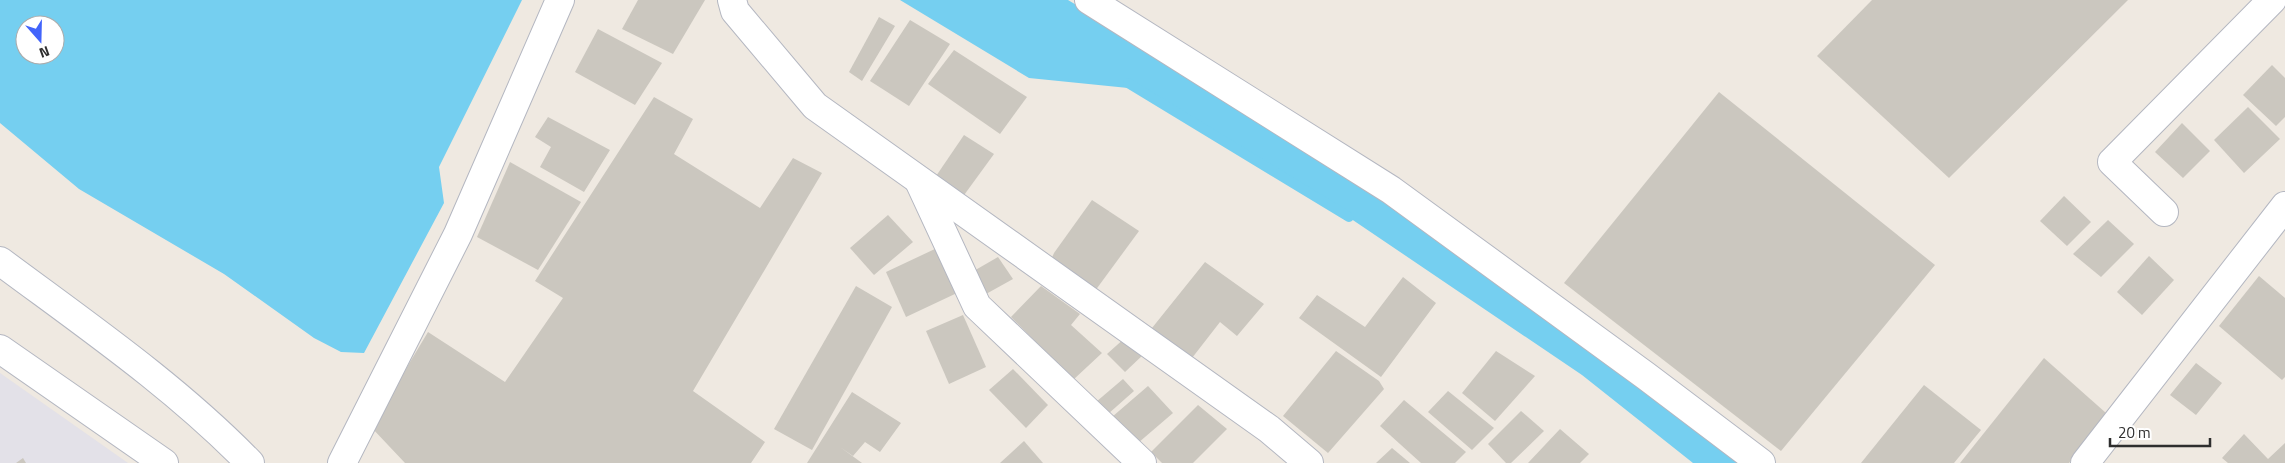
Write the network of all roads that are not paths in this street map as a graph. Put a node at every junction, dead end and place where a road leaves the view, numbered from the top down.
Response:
1 (560, 0) edge
2 (732, 0) edge
3 (1089, 0) edge
4 (2272, 0) edge
5 (918, 180) junction
6 (2285, 206) edge
7 (2164, 212) dead end
8 (0, 261) edge
9 (0, 349) edge
10 (2095, 459) edge
11 (345, 462) edge
12 (164, 463) edge
13 (250, 463) edge
14 (1142, 463) edge
15 (1309, 463) edge
16 (1761, 463) edge

1 - 11 street
2 - 5 street
3 - 16 street
4 - 7 street
5 - 14 street
5 - 15 street
6 - 10 street
8 - 13 street
9 - 12 street

